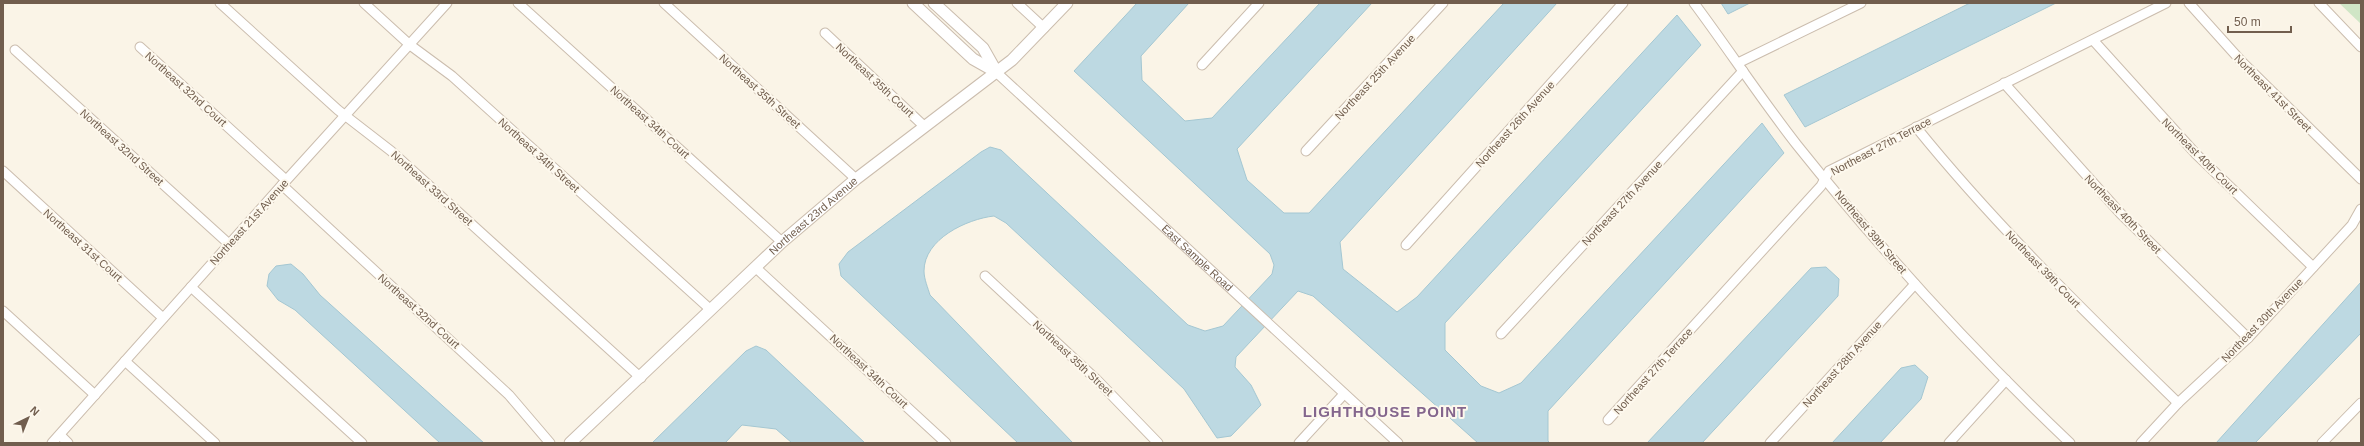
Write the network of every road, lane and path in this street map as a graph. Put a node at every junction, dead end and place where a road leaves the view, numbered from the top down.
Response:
1 (220, 3) edge
2 (364, 3) edge
3 (447, 3) edge
4 (518, 3) edge
5 (664, 3) edge
6 (913, 3) edge
7 (1017, 3) edge
8 (1067, 3) edge
9 (1259, 3) edge
10 (1443, 3) edge
11 (1623, 3) edge
12 (1694, 3) edge
13 (1861, 3) edge
14 (2166, 3) edge
15 (2189, 3) edge
16 (2319, 3) edge
17 (936, 5) edge
18 (928, 17) junction
19 (1044, 28) junction
20 (826, 33) dead end
21 (2093, 40) junction
22 (410, 44) junction
23 (140, 47) dead end
24 (2361, 47) edge
25 (15, 50) dead end
26 (1202, 66) dead end
27 (1741, 67) junction
28 (996, 72) junction
29 (2004, 83) junction
30 (346, 115) junction
31 (925, 127) junction
32 (1916, 127) junction
33 (1306, 152) dead end
34 (3, 172) edge
35 (1825, 178) junction
36 (856, 179) junction
37 (2361, 179) edge
38 (284, 182) junction
39 (2361, 209) edge
40 (782, 242) junction
41 (229, 244) junction
42 (1406, 245) dead end
43 (755, 267) junction
44 (2313, 267) junction
45 (985, 276) dead end
46 (1915, 284) junction
47 (191, 287) junction
48 (3, 310) edge
49 (711, 310) junction
50 (163, 318) junction
51 (1501, 334) dead end
52 (2248, 338) junction
53 (125, 361) junction
54 (641, 378) junction
55 (2006, 380) junction
56 (1344, 394) junction
57 (95, 395) junction
58 (2361, 403) edge
59 (2178, 404) junction
60 (1608, 420) dead end
61 (60, 435) junction
62 (52, 443) edge
63 (68, 443) edge
64 (215, 443) edge
65 (362, 443) edge
66 (550, 443) edge
67 (570, 443) edge
68 (946, 443) edge
69 (1158, 443) edge
70 (1299, 443) edge
71 (1398, 443) edge
72 (1770, 443) edge
73 (1949, 443) edge
74 (2070, 443) edge
75 (2140, 443) edge
76 (2322, 443) edge

1 - 30 street, Northeast 33rd Street
2 - 22 street, Northeast 34th Street
3 - 22 street, Northeast 21st Avenue
4 - 40 street, Northeast 34th Court
5 - 36 street, Northeast 35th Street
6 - 18 street, East Sample Road
7 - 19 street
8 - 19 street, Northeast 23rd Avenue
9 - 26 street
10 - 33 street, Northeast 25th Avenue
11 - 42 street, Northeast 26th Avenue
12 - 27 street, Northeast 39th Street
13 - 27 street, Northeast 27th Avenue
14 - 21 street, Northeast 27th Terrace
15 - 37 street, Northeast 41st Street
16 - 24 street
17 - 18 street
17 - 28 street, East Sample Road
18 - 28 street, East Sample Road
19 - 28 street, Northeast 23rd Avenue
20 - 31 street, Northeast 35th Court
21 - 29 street, Northeast 27th Terrace
21 - 44 street, Northeast 40th Court
22 - 30 street, Northeast 21st Avenue
22 - 49 street, Northeast 34th Street
23 - 38 street, Northeast 32nd Court
25 - 41 street, Northeast 32nd Street
27 - 35 street, Northeast 39th Street
27 - 51 street, Northeast 27th Avenue
28 - 31 street, Northeast 23rd Avenue
28 - 56 street, East Sample Road
29 - 32 street, Northeast 27th Terrace
29 - 52 street, Northeast 40th Street
30 - 38 street, Northeast 21st Avenue
30 - 54 street, Northeast 33rd Street
31 - 36 street, Northeast 23rd Avenue
32 - 35 street, Northeast 27th Terrace
32 - 59 street, Northeast 39th Court
34 - 50 street, Northeast 31st Court
35 - 46 street, Northeast 39th Street
35 - 60 street, Northeast 27th Terrace
36 - 40 street, Northeast 23rd Avenue
38 - 41 street, Northeast 21st Avenue
38 - 66 street, Northeast 32nd Court
39 - 44 street, Northeast 30th Avenue
40 - 43 street, Northeast 23rd Avenue
41 - 47 street, Northeast 21st Avenue
43 - 49 street, Northeast 23rd Avenue
43 - 68 street, Northeast 34th Court
44 - 52 street, Northeast 30th Avenue
45 - 69 street, Northeast 35th Street
46 - 55 street, Northeast 39th Street
46 - 72 street, Northeast 28th Avenue
47 - 50 street, Northeast 21st Avenue
47 - 65 street
48 - 57 street
49 - 54 street, Northeast 23rd Avenue
50 - 53 street, Northeast 21st Avenue
52 - 59 street, Northeast 30th Avenue
53 - 57 street, Northeast 21st Avenue
53 - 64 street
54 - 67 street, Northeast 23rd Avenue
55 - 73 street
55 - 74 street, Northeast 39th Street
56 - 70 street
56 - 71 street, East Sample Road
57 - 61 street, Northeast 21st Avenue
58 - 76 street
59 - 75 street, Northeast 30th Avenue
61 - 62 street, Northeast 21st Avenue
61 - 63 street

